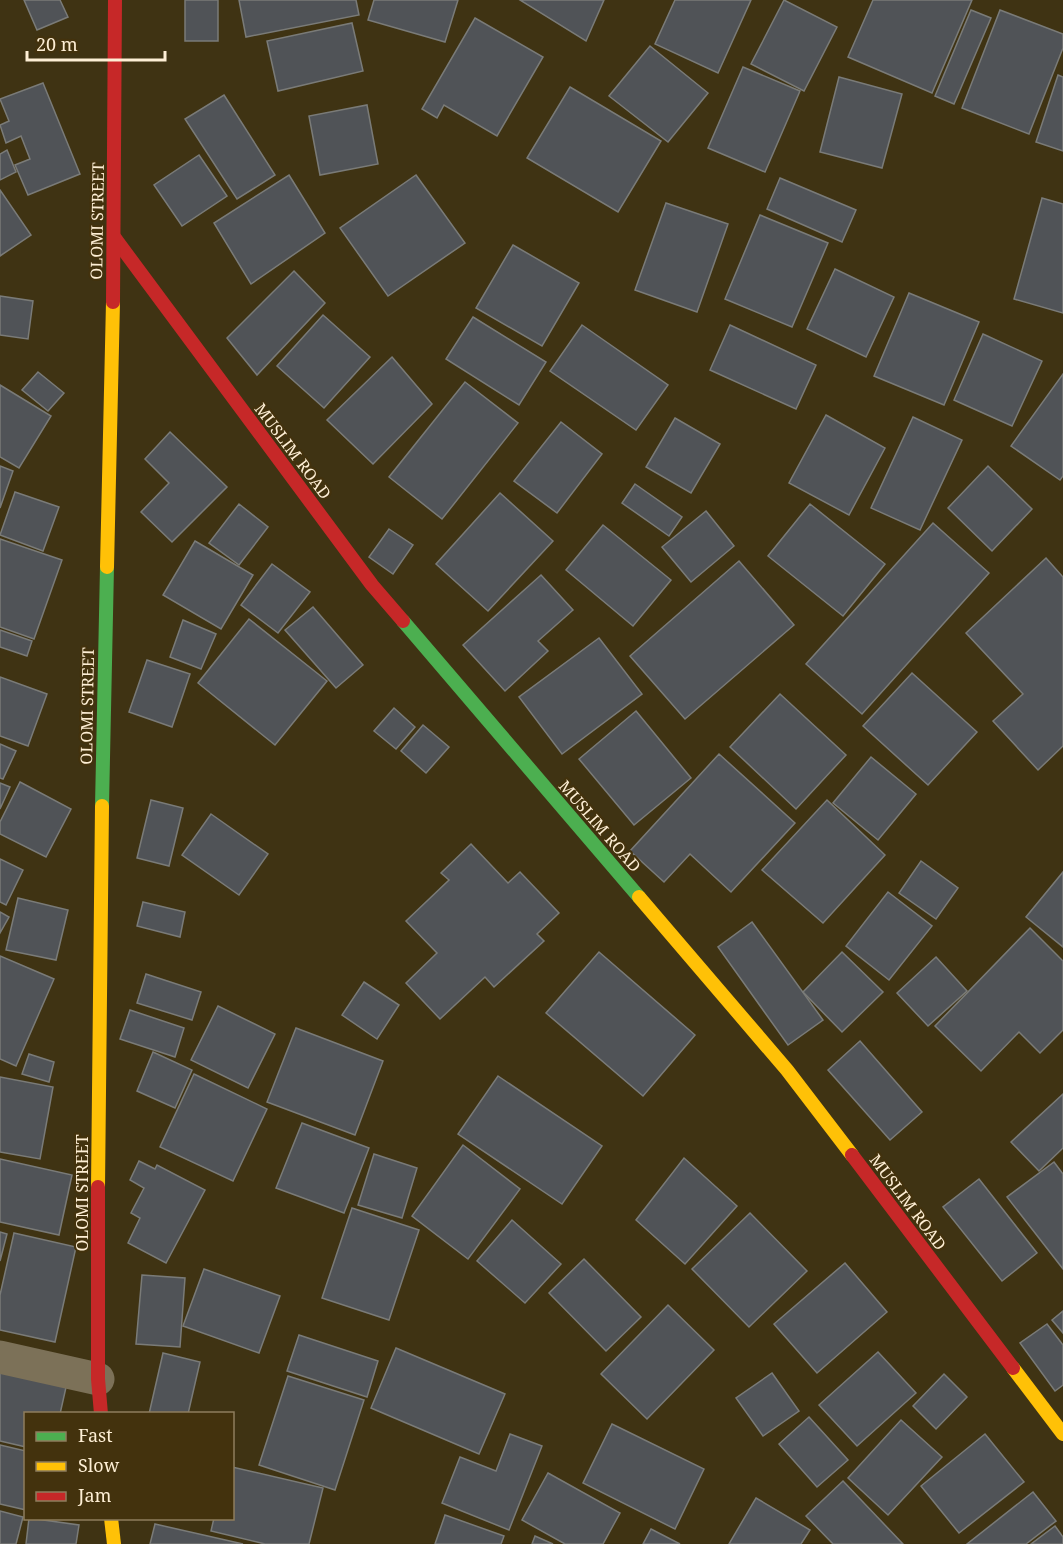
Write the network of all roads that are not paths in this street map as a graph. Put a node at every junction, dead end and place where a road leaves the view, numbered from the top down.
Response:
1 (115, 0) edge
2 (114, 237) junction
3 (0, 1357) edge
4 (98, 1379) junction
5 (101, 1412) edge
6 (1063, 1434) edge
7 (111, 1520) edge
8 (114, 1544) edge

1 - 2 street, OLOMI STREET
2 - 4 street, OLOMI STREET
2 - 6 street, MUSLIM ROAD
3 - 4 street
4 - 5 street, OLOMI STREET
7 - 8 street

